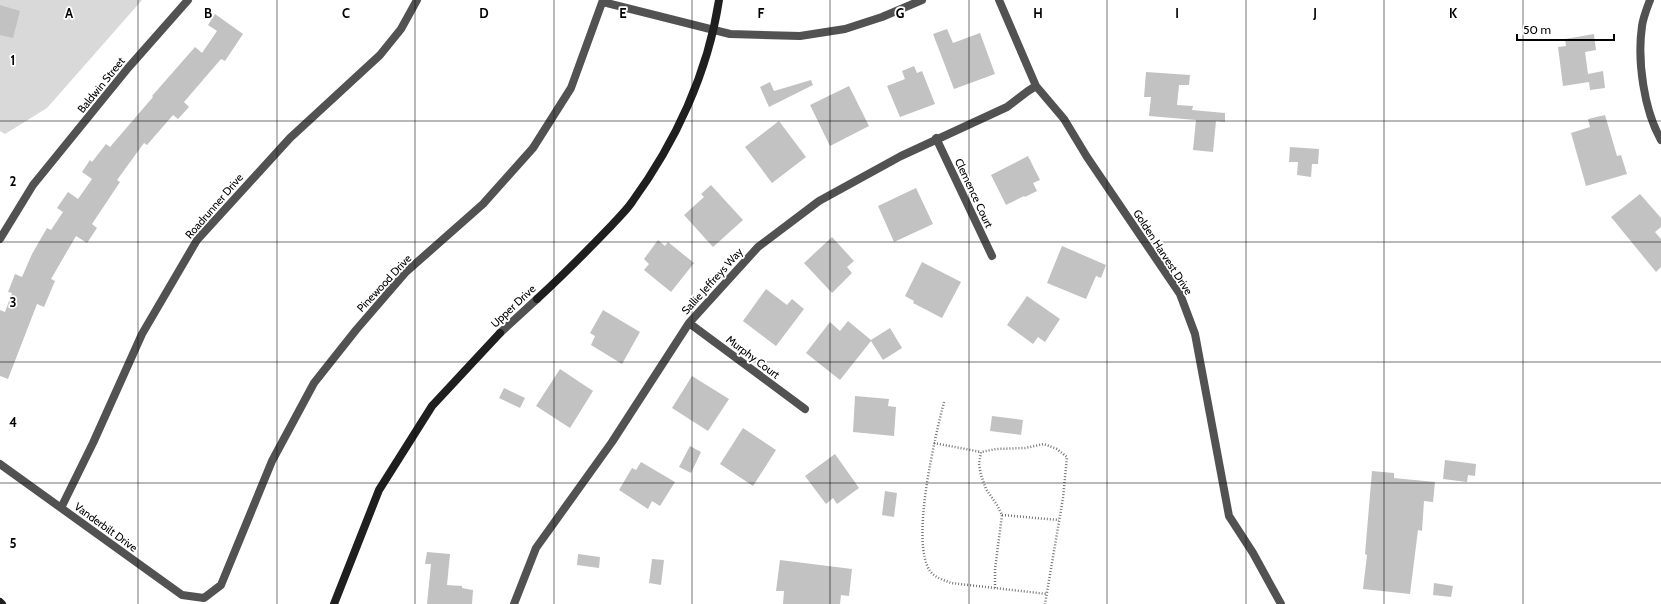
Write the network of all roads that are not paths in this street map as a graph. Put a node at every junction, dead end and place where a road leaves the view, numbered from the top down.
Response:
1 (188, 0) edge
2 (417, 0) edge
3 (719, 0) edge
4 (922, 0) edge
5 (999, 0) edge
6 (1650, 0) edge
7 (603, 1) edge
8 (713, 30) junction
9 (1036, 86) junction
10 (936, 138) junction
11 (1661, 140) edge
12 (0, 239) edge
13 (992, 256) dead end
14 (537, 299) joint
15 (689, 323) junction
16 (500, 333) joint
17 (805, 409) dead end
18 (0, 464) edge
19 (61, 508) junction
20 (204, 598) joint
21 (334, 604) edge
22 (514, 604) edge
23 (1281, 604) edge

1 - 12 street, Baldwin Street
2 - 19 street, Roadrunner Drive
3 - 8 main road, Upper Drive
4 - 8 street
5 - 9 street, Golden Harvest Drive
6 - 11 street
7 - 8 street
7 - 20 street, Pinewood Drive
8 - 14 main road, Upper Drive
9 - 10 street, Sallie Jeffreys Way
9 - 23 street, Golden Harvest Drive
10 - 13 street, Clemence Court
10 - 15 street, Sallie Jeffreys Way
14 - 16 street, Upper Drive
15 - 17 street, Murphy Court
15 - 22 street, Sallie Jeffreys Way
16 - 21 main road, Upper Drive
18 - 19 street, Vanderbilt Drive
19 - 20 street, Vanderbilt Drive

